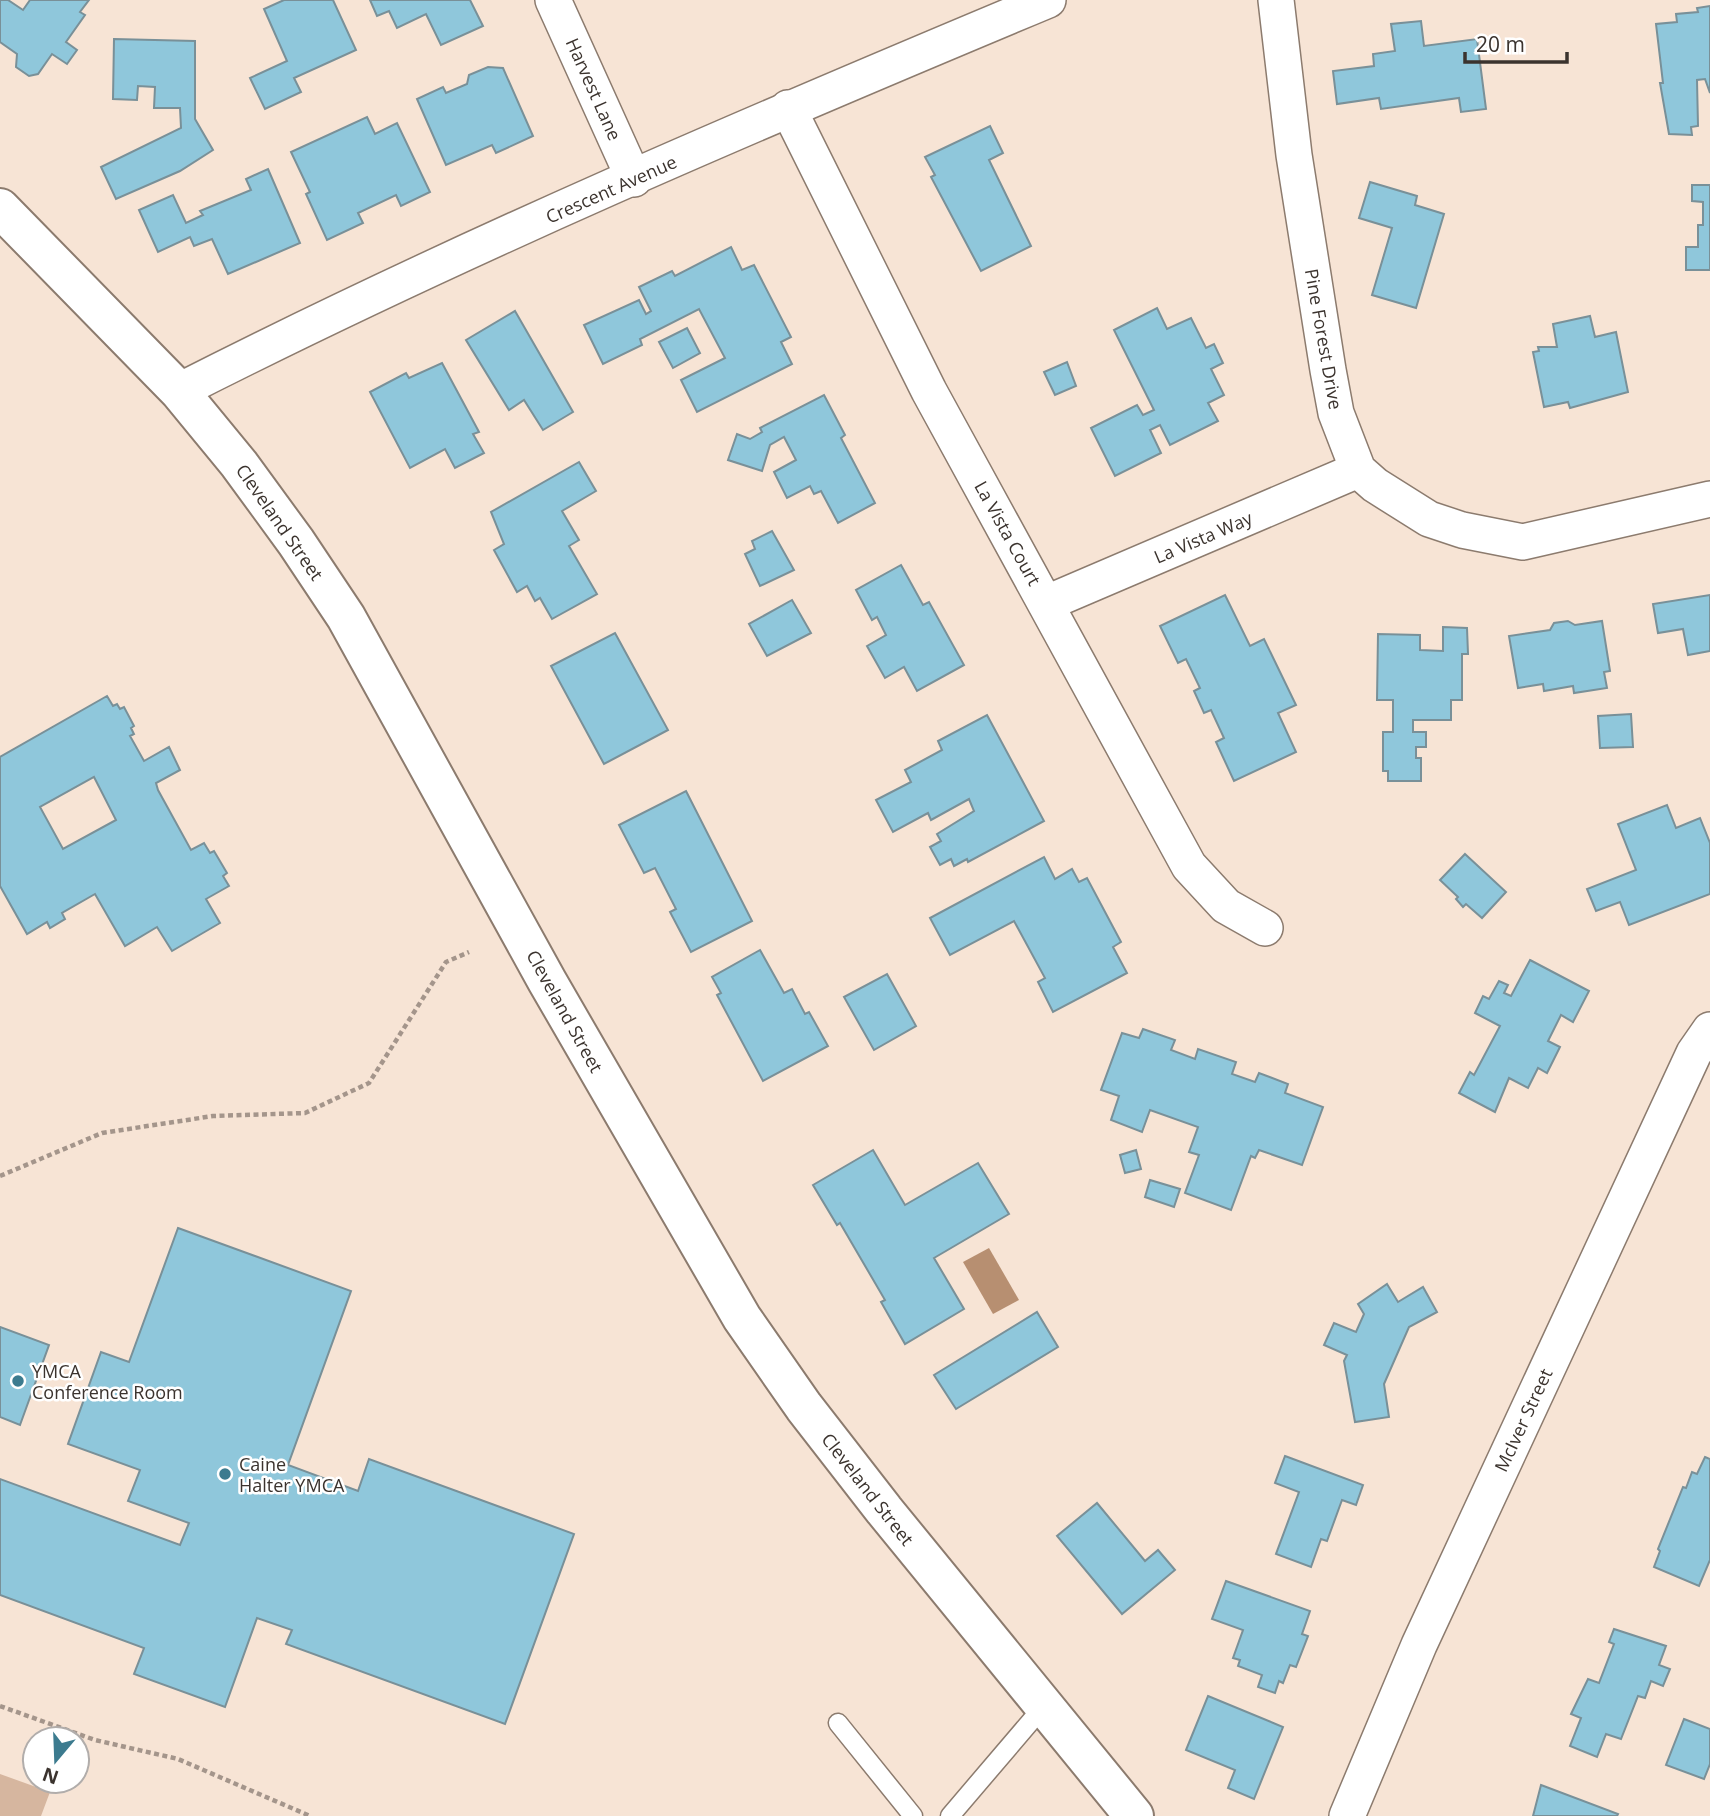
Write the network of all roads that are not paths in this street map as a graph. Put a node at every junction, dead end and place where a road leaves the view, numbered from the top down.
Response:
1 (553, 0) edge
2 (1048, 0) edge
3 (1276, 0) edge
4 (788, 108) junction
5 (634, 179) junction
6 (0, 208) edge
7 (179, 391) junction
8 (1358, 470) junction
9 (1710, 499) edge
10 (1047, 603) junction
11 (1265, 928) dead end
12 (1710, 1030) edge
13 (1043, 1707) junction
14 (838, 1723) dead end
15 (913, 1816) edge
16 (950, 1816) edge
17 (1134, 1816) edge
18 (1347, 1816) edge

1 - 5 street, Harvest Lane
2 - 4 street, Crescent Avenue
3 - 8 street, Pine Forest Drive
4 - 5 street, Crescent Avenue
4 - 10 street, La Vista Court
5 - 7 street, Crescent Avenue
6 - 7 street, Cleveland Street
7 - 13 street, Cleveland Street
8 - 9 street
8 - 10 street, La Vista Way
10 - 11 street, La Vista Court
12 - 18 street, McIver Street
13 - 16 lane
13 - 17 street, Cleveland Street
14 - 15 lane

